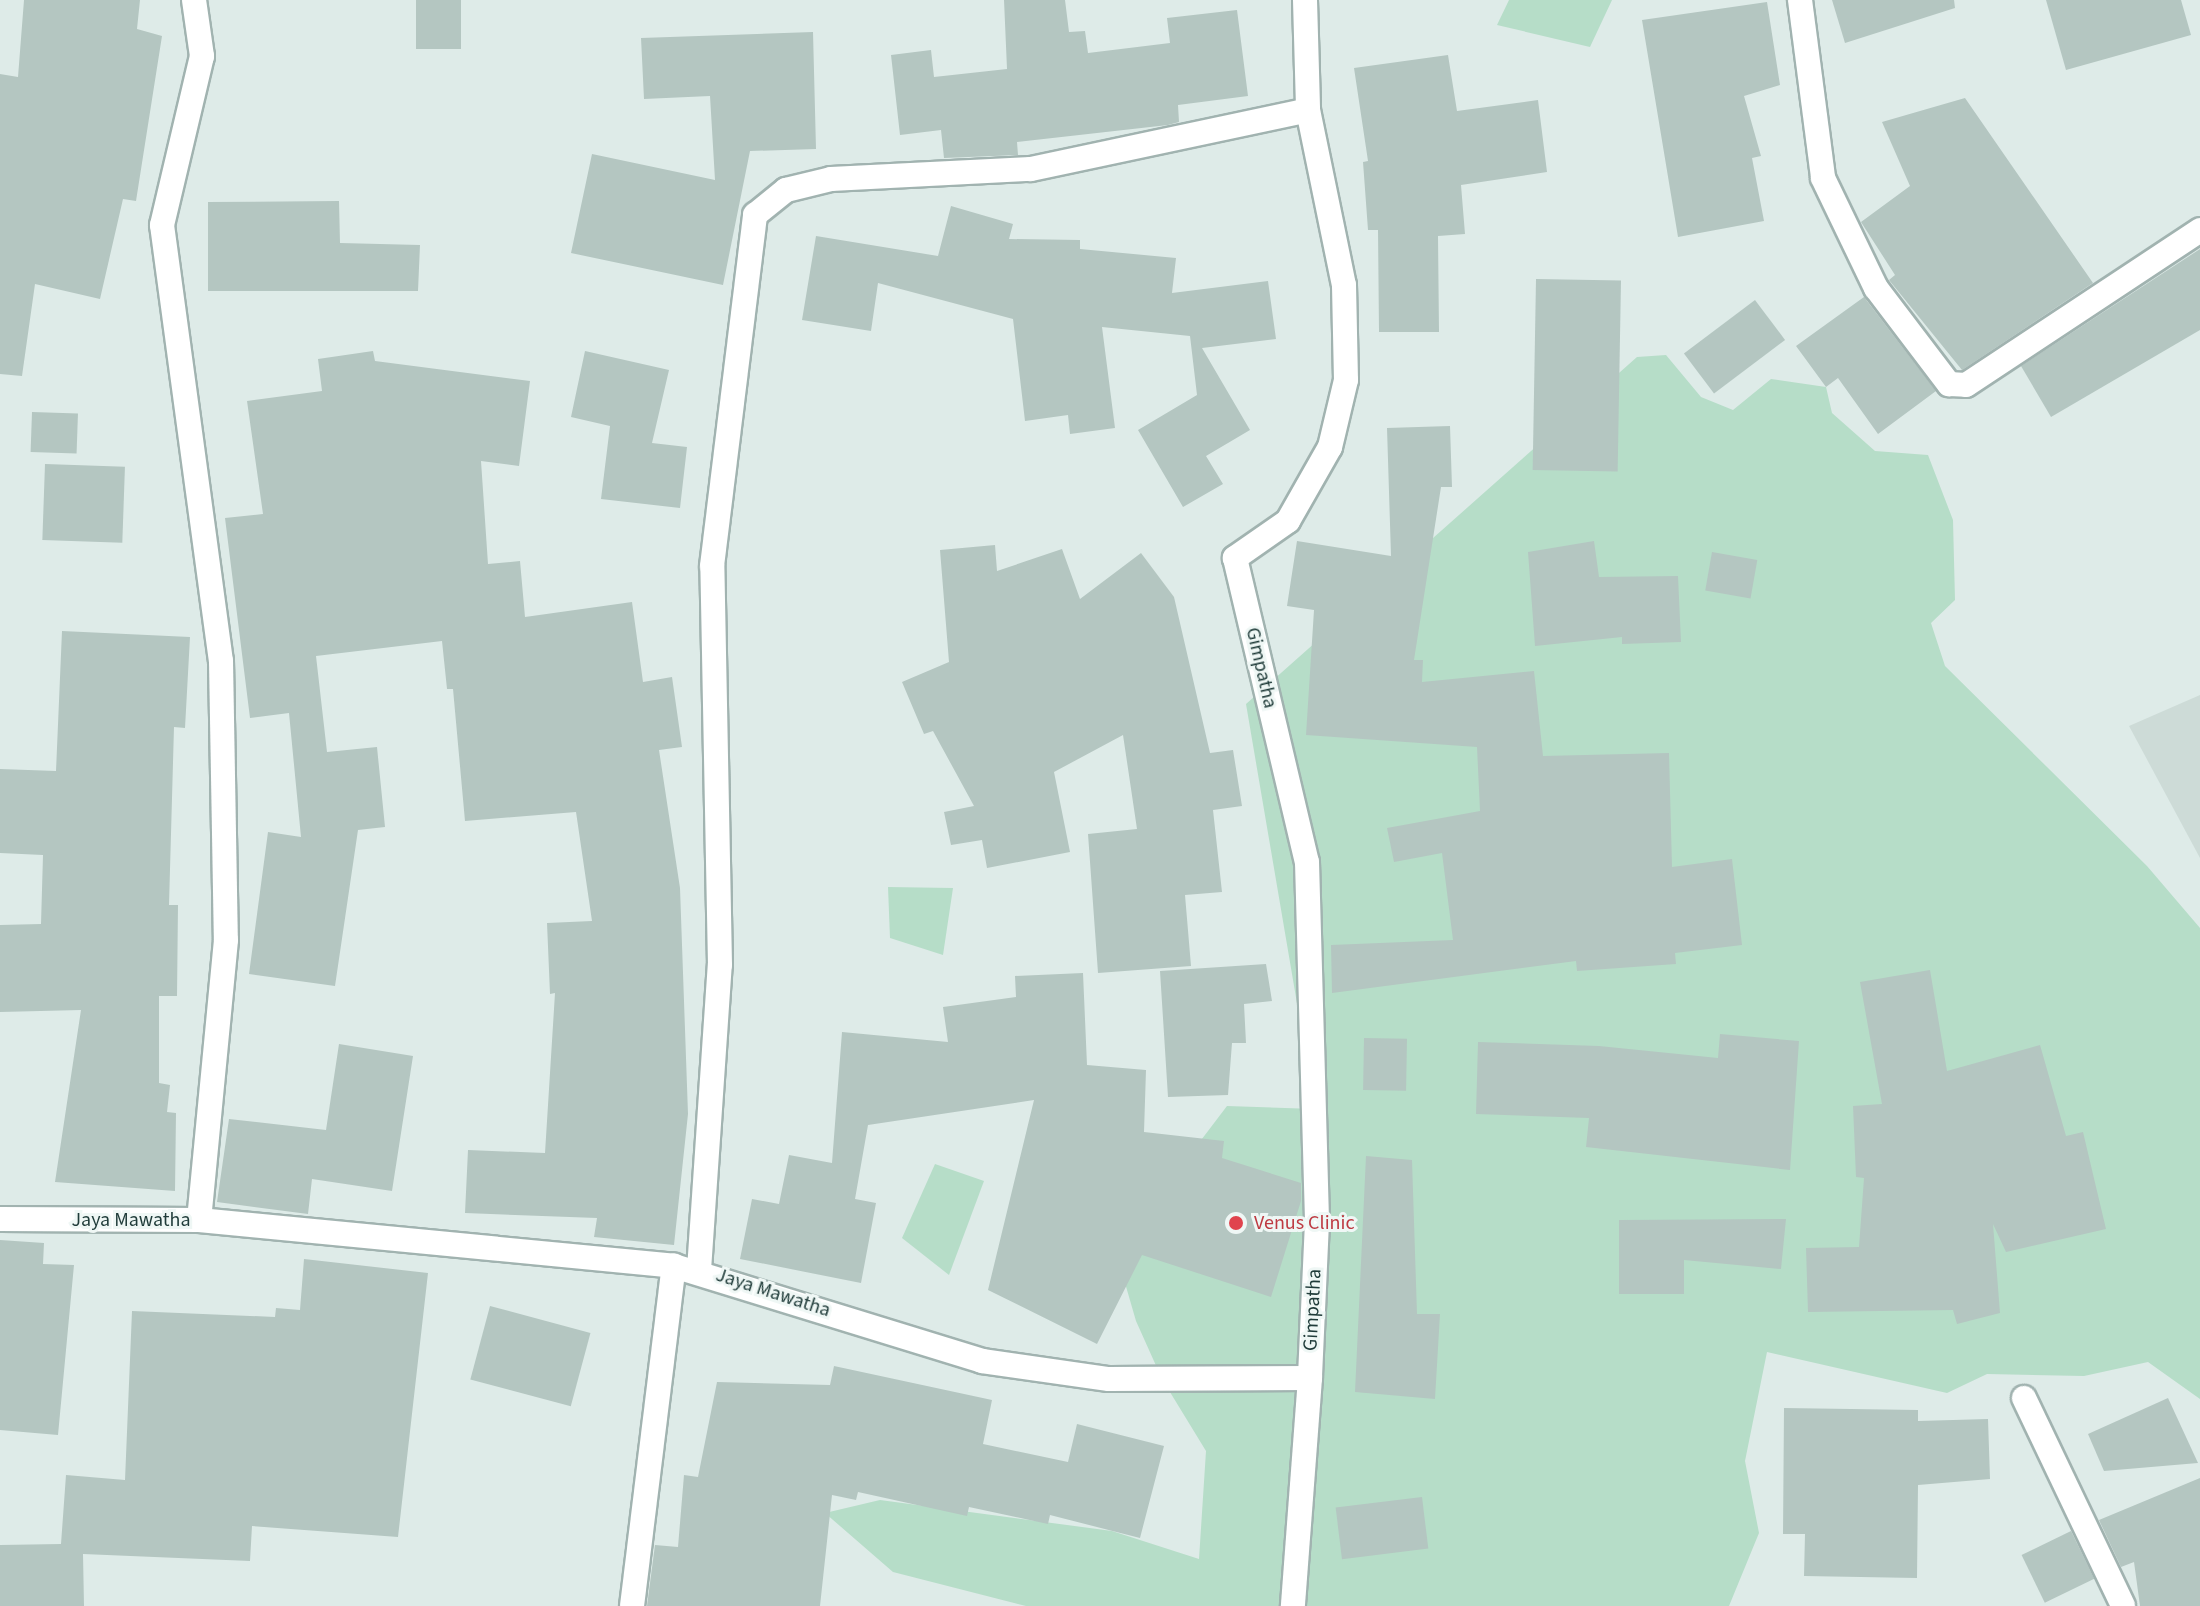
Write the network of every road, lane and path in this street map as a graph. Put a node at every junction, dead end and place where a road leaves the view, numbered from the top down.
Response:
1 (194, 0) edge
2 (1305, 0) edge
3 (1800, 0) edge
4 (1308, 110) junction
5 (2200, 230) edge
6 (0, 1219) edge
7 (199, 1220) junction
8 (674, 1266) junction
9 (699, 1270) junction
10 (1310, 1378) junction
11 (2024, 1398) dead end
12 (632, 1606) edge
13 (1293, 1606) edge
14 (2123, 1606) edge

1 - 7 street
2 - 4 street, Gimpatha
3 - 5 street
4 - 9 street
4 - 10 street, Gimpatha
6 - 7 street, Jaya Mawatha
7 - 8 street, Jaya Mawatha
8 - 9 street, Jaya Mawatha
8 - 12 street
9 - 10 street, Jaya Mawatha
10 - 13 street
11 - 14 street

